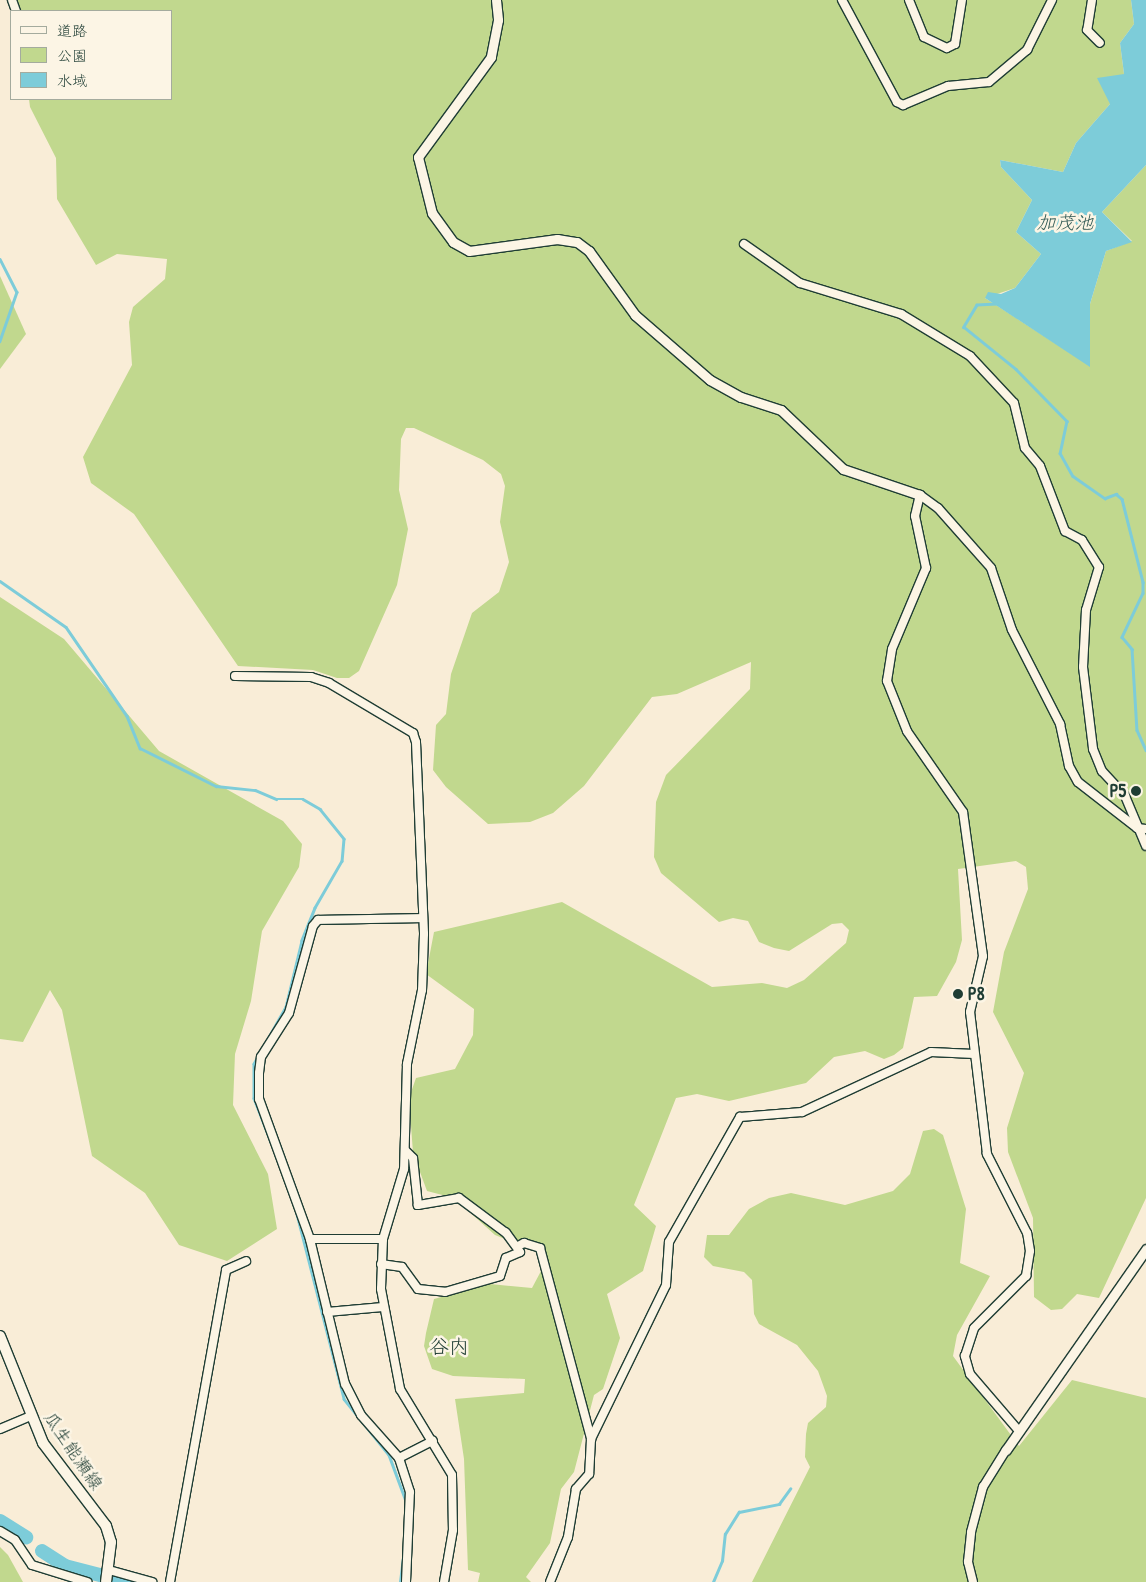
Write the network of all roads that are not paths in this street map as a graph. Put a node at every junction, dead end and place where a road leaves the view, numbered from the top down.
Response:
1 (496, 0) edge
2 (842, 0) edge
3 (909, 0) edge
4 (962, 0) edge
5 (1052, 0) edge
6 (1092, 0) edge
7 (1100, 43) dead end
8 (744, 244) dead end
9 (920, 495) junction
10 (235, 676) dead end
11 (1137, 828) junction
12 (1146, 829) edge
13 (1146, 846) edge
14 (422, 918) junction
15 (974, 1054) junction
16 (405, 1150) junction
17 (310, 1239) junction
18 (384, 1239) junction
19 (518, 1246) junction
20 (1146, 1249) edge
21 (246, 1261) dead end
22 (381, 1264) junction
23 (383, 1307) junction
24 (327, 1312) junction
25 (0, 1336) edge
26 (30, 1416) junction
27 (0, 1429) edge
28 (1019, 1431) junction
29 (592, 1439) junction
30 (433, 1441) junction
31 (1006, 1450) joint
32 (399, 1458) junction
33 (0, 1531) edge
34 (109, 1570) junction
35 (87, 1582) edge
36 (106, 1582) edge
37 (152, 1582) edge
38 (170, 1582) edge
39 (406, 1582) edge
40 (444, 1582) edge
41 (550, 1582) edge
42 (973, 1582) edge

1 - 9 street
2 - 5 street
3 - 4 street
6 - 7 street
8 - 11 street
9 - 11 street
9 - 15 street
10 - 14 street
11 - 12 street
11 - 13 street
14 - 16 street
14 - 17 street
15 - 28 street
15 - 29 street
16 - 18 street
16 - 19 street
17 - 18 street
17 - 24 street
18 - 22 street
19 - 22 street
19 - 29 street
20 - 28 street
21 - 38 street
22 - 23 street
23 - 24 street
23 - 30 street
24 - 32 street
25 - 26 main road, 瓜生能瀬線
26 - 27 street
26 - 34 main road, 瓜生能瀬線
28 - 31 street
29 - 41 street
30 - 32 street
30 - 40 street
31 - 42 street
32 - 39 street
33 - 35 street
34 - 36 main road, 瓜生能瀬線
34 - 37 street

